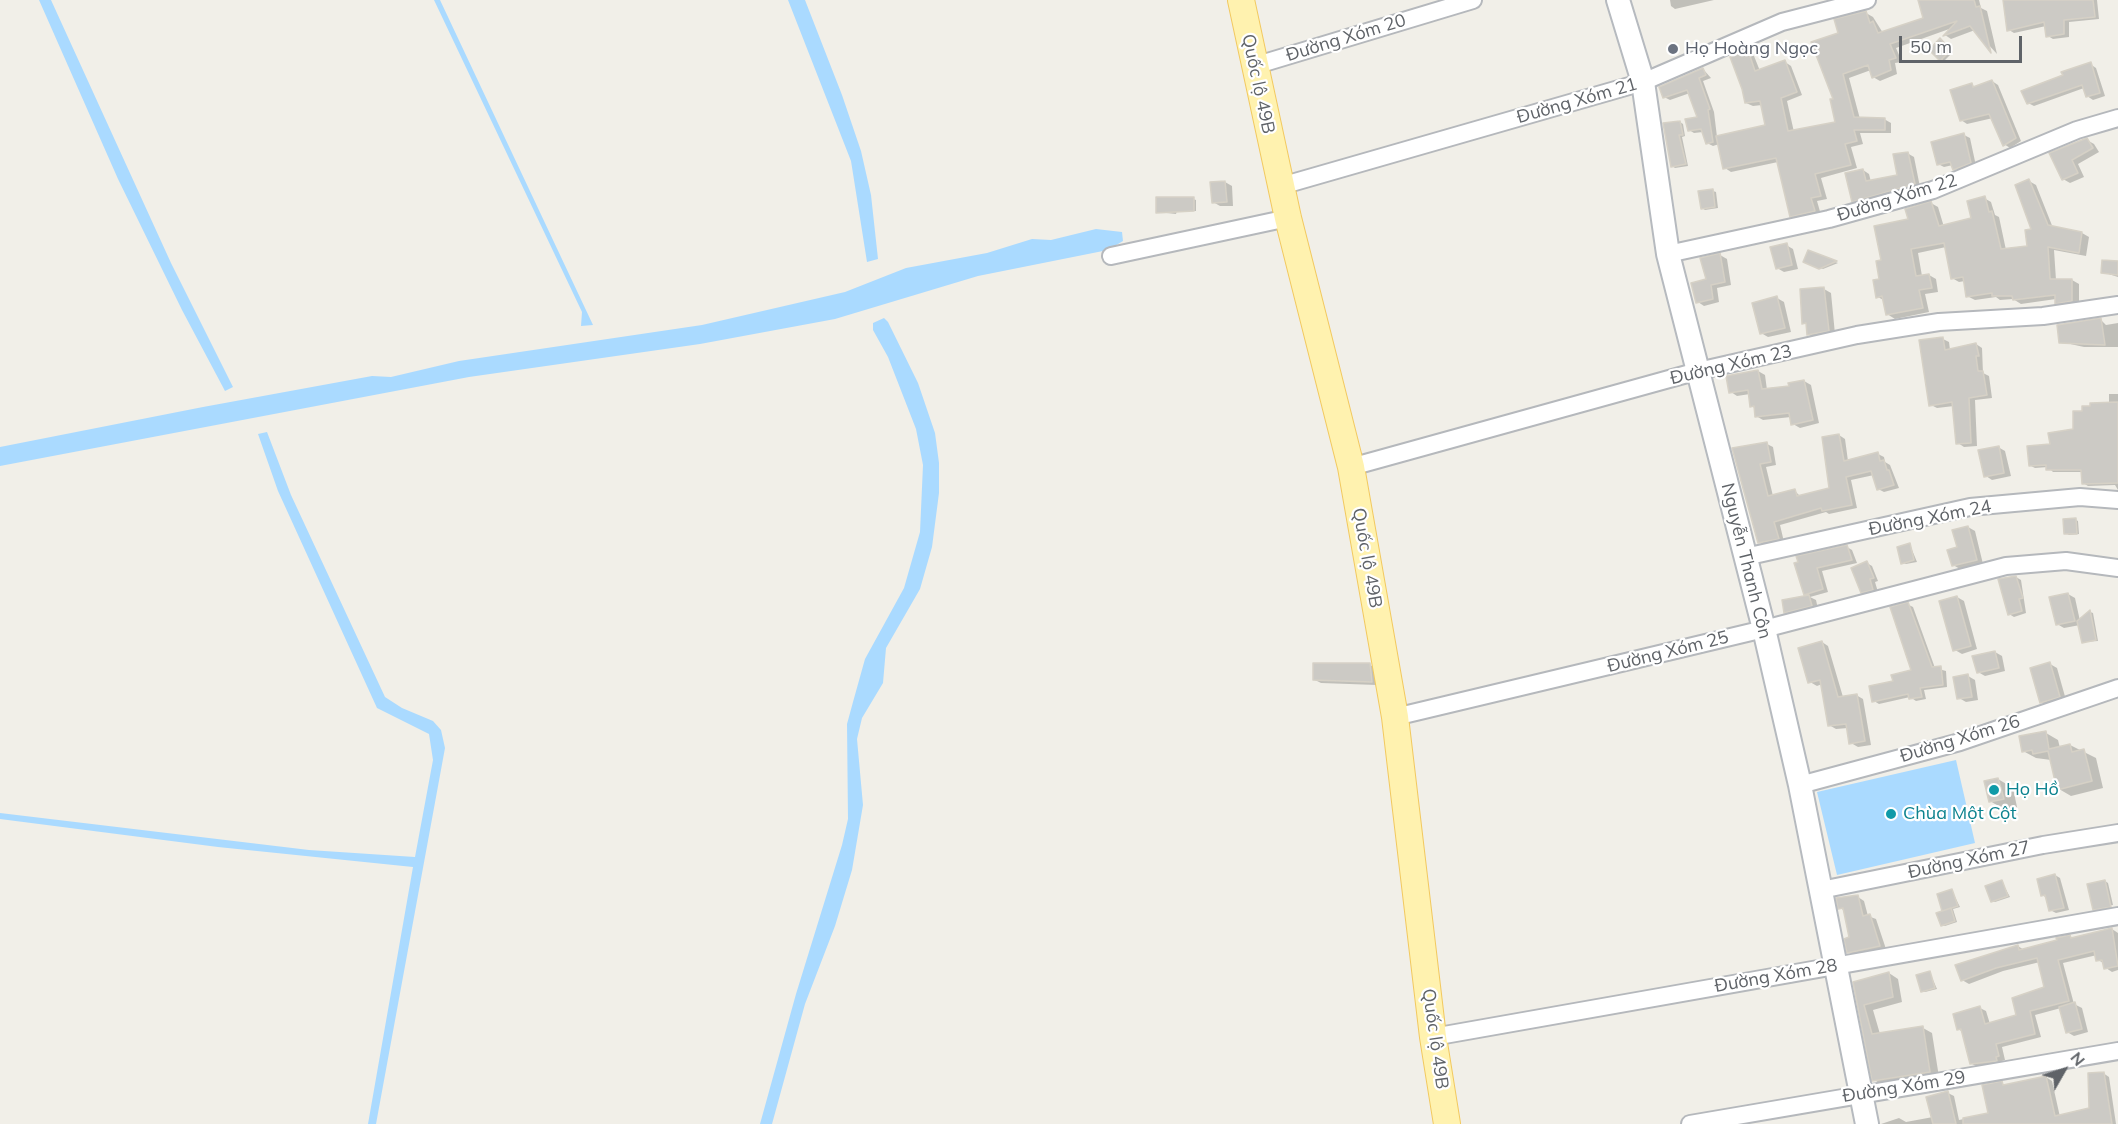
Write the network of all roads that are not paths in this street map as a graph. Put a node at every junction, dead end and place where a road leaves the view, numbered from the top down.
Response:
1 (1241, 0) edge
2 (1473, 0) edge
3 (1618, 0) edge
4 (1867, 0) edge
5 (1254, 66) junction
6 (1643, 82) junction
7 (2118, 118) edge
8 (1281, 186) junction
9 (1288, 218) junction
10 (1668, 254) junction
11 (1111, 256) dead end
12 (2118, 305) edge
13 (1698, 371) junction
14 (1351, 467) junction
15 (2118, 500) edge
16 (1745, 557) junction
17 (2118, 568) edge
18 (1764, 629) junction
19 (2118, 688) edge
20 (1395, 717) junction
21 (1800, 785) junction
22 (2118, 833) edge
23 (1821, 891) junction
24 (2118, 916) edge
25 (1834, 965) junction
26 (1434, 1036) junction
27 (2118, 1051) edge
28 (1860, 1094) junction
29 (1447, 1124) edge
30 (1690, 1124) edge
31 (1867, 1124) edge

1 - 5 main road, Quốc lộ 49B
2 - 5 street, Đường Xóm 20
3 - 6 street, Nguyễn Thanh Côn
4 - 6 street, Đường Xóm 21
5 - 8 main road, Quốc lộ 49B
6 - 8 street, Đường Xóm 21
6 - 10 street, Nguyễn Thanh Côn
7 - 10 street, Đường Xóm 22
8 - 9 main road, Quốc lộ 49B
9 - 11 street
9 - 14 main road, Quốc lộ 49B
10 - 13 street, Nguyễn Thanh Côn
12 - 13 street, Đường Xóm 23
13 - 14 street, Đường Xóm 23
13 - 16 street, Nguyễn Thanh Côn
14 - 20 main road, Quốc lộ 49B
15 - 16 street, Đường Xóm 24
16 - 18 street, Nguyễn Thanh Côn
17 - 18 street, Đường Xóm 25
18 - 20 street, Đường Xóm 25
18 - 21 street, Nguyễn Thanh Côn
19 - 21 street, Đường Xóm 26
20 - 26 main road, Quốc lộ 49B
21 - 23 street, Nguyễn Thanh Côn
22 - 23 street, Đường Xóm 27
23 - 25 street, Nguyễn Thanh Côn
24 - 25 street, Đường Xóm 28
25 - 26 street, Đường Xóm 28
25 - 28 street, Nguyễn Thanh Côn
26 - 29 main road, Quốc lộ 49B
27 - 28 street, Đường Xóm 29
28 - 30 street, Đường Xóm 29
28 - 31 street, Nguyễn Thanh Côn

